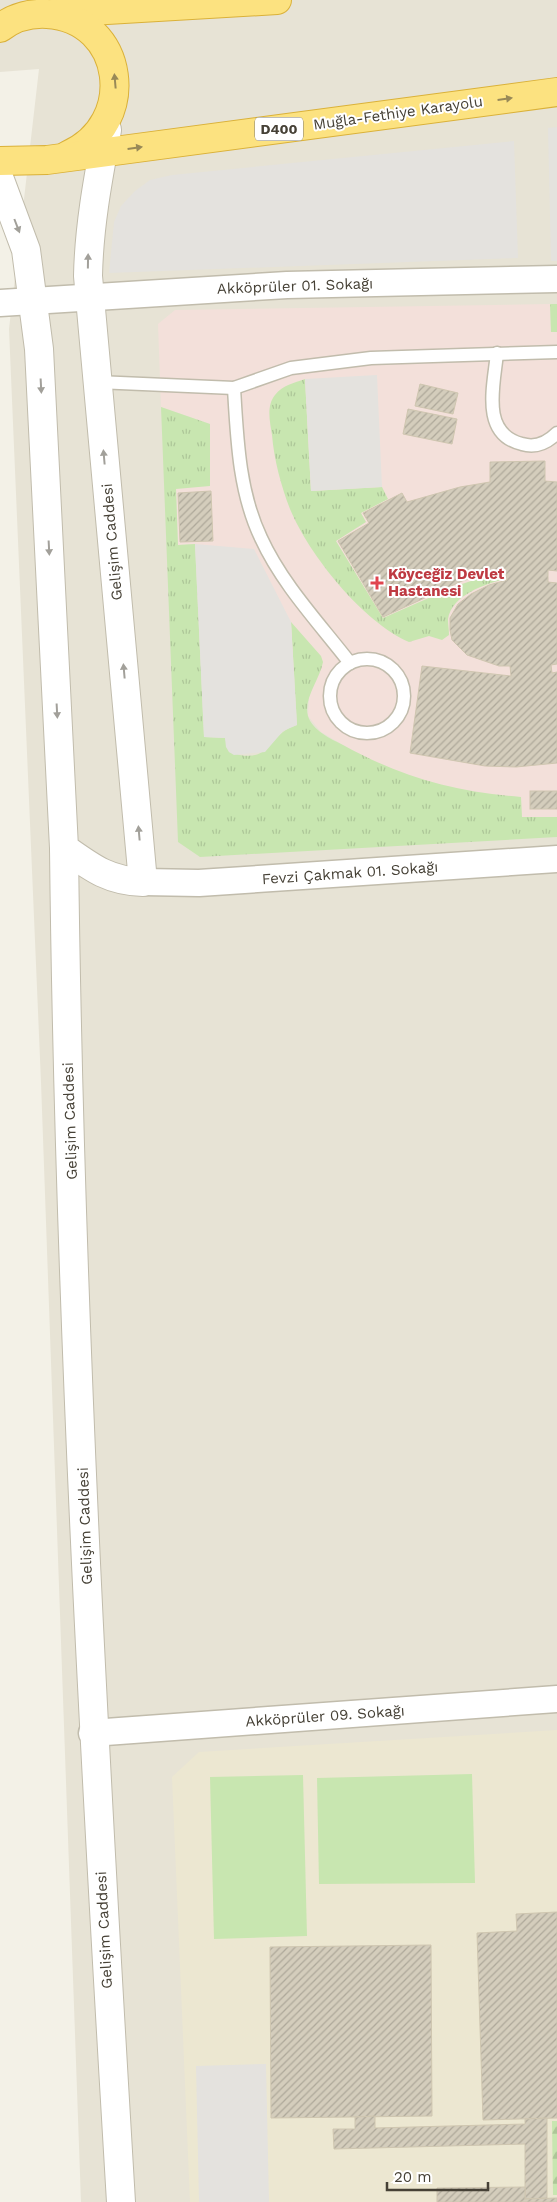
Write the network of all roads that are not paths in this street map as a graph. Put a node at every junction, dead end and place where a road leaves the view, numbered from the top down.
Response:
1 (277, 0) edge
2 (88, 6) edge
3 (41, 14) junction
4 (0, 17) edge
5 (0, 28) edge
6 (104, 48) junction
7 (557, 92) edge
8 (110, 115) junction
9 (0, 147) edge
10 (103, 153) junction
11 (46, 160) junction
12 (0, 161) edge
13 (0, 180) edge
14 (557, 279) edge
15 (90, 296) junction
16 (34, 300) junction
17 (0, 303) edge
18 (557, 352) edge
19 (497, 353) junction
20 (97, 382) junction
21 (234, 388) junction
22 (557, 433) edge
23 (350, 663) junction
24 (64, 848) junction
25 (557, 859) edge
26 (144, 882) junction
27 (557, 1699) edge
28 (92, 1732) junction
29 (121, 2202) edge

1 - 2 highway
2 - 3 highway
2 - 6 highway
3 - 4 highway
3 - 5 highway
3 - 6 highway
8 -> 6 highway
10 -> 7 highway, Muğla-Fethiye Karayolu / D400
8 - 10 street, Gelişim Caddesi
8 - 11 highway
9 - 11 highway
10 - 11 highway, Muğla-Fethiye Karayolu / D400
15 -> 10 street, Gelişim Caddesi
11 - 12 highway, Muğla-Fethiye Karayolu / D400
13 -> 16 street, Gelişim Caddesi
14 - 15 street, Akköprüler 01. Sokağı
15 - 16 street, Akköprüler 01. Sokağı
15 - 20 street, Gelişim Caddesi
16 - 17 street, Akköprüler 01. Sokağı
16 -> 24 street, Gelişim Caddesi
18 - 19 lane
19 - 21 lane
19 - 22 lane
20 - 21 lane
26 -> 20 street, Gelişim Caddesi
21 - 23 lane
23 - 23 lane
24 - 26 street
24 - 28 street, Gelişim Caddesi
25 - 26 street, Fevzi Çakmak 01. Sokağı
27 - 28 street, Akköprüler 09. Sokağı
28 - 29 street, Gelişim Caddesi

